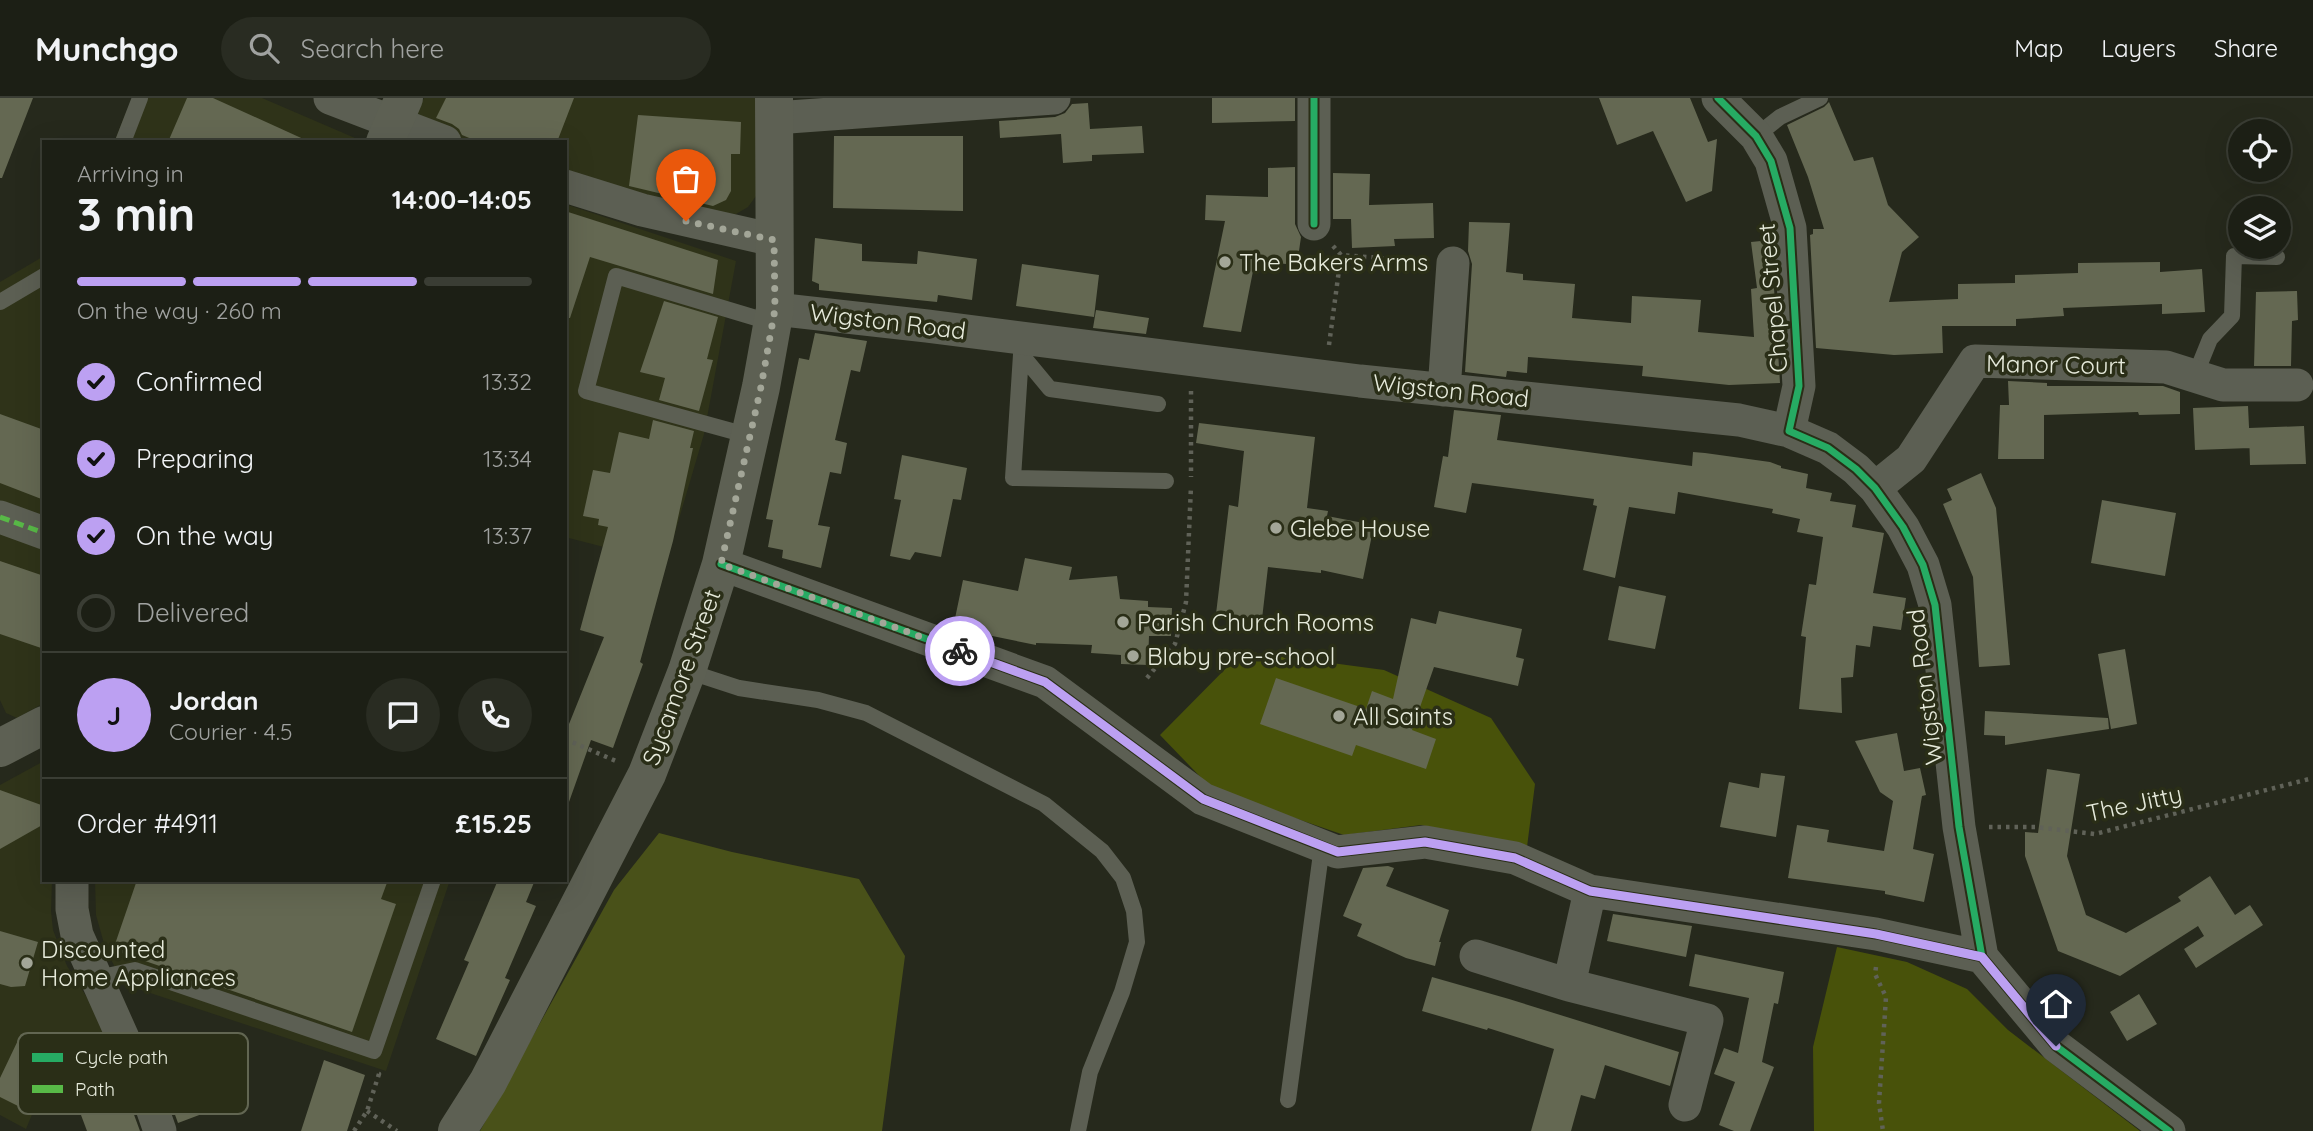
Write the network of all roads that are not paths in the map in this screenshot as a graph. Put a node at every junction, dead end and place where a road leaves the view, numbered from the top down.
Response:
1 (140, 98) edge
2 (330, 98) edge
3 (1054, 98) edge
4 (1314, 98) edge
5 (1718, 98) edge
6 (1820, 98) edge
7 (775, 108) edge
8 (394, 121) edge
9 (1756, 136) junction
10 (124, 140) edge
11 (440, 140) edge
12 (567, 187) edge
13 (1314, 224) road end
14 (774, 240) junction
15 (2234, 259) edge
16 (1453, 263) road end
17 (42, 277) edge
18 (0, 302) edge
19 (774, 316) junction
20 (1021, 346) junction
21 (2195, 376) junction
22 (2297, 385) dead end
23 (1444, 390) junction
24 (1158, 404) dead end
25 (1788, 432) junction
26 (750, 436) junction
27 (1166, 481) dead end
28 (1875, 488) junction
29 (0, 517) edge
30 (42, 532) edge
31 (721, 564) junction
32 (687, 671) junction
33 (42, 726) edge
34 (2, 743) edge
35 (1322, 846) junction
36 (72, 882) edge
37 (432, 882) edge
38 (1590, 891) junction
39 (1476, 956) dead end
40 (1982, 957) junction
41 (97, 978) junction
42 (1569, 985) junction
43 (121, 1033) edge
44 (1288, 1100) dead end
45 (1685, 1105) dead end
46 (154, 1114) edge
47 (160, 1131) edge
48 (457, 1131) edge
49 (1078, 1131) edge
50 (2169, 1131) edge

1 - 10 lane
2 - 8 street
3 - 7 street
4 - 13 street
5 - 9 street, Chapel Street
6 - 9 lane
7 - 14 street, Sycamore Street
8 - 11 street
9 - 25 street, Chapel Street
12 - 14 street
14 - 19 street, Sycamore Street
15 - 21 lane
16 - 23 street
17 - 18 lane
19 - 20 street, Wigston Road
19 - 26 street, Sycamore Street
19 - 26 lane
20 - 23 street, Wigston Road
20 - 24 lane
20 - 27 lane
21 - 22 street, Manor Court
21 - 28 street, Manor Court
23 - 25 street, Wigston Road
25 - 28 street, Wigston Road
26 - 31 street, Sycamore Street
28 - 40 street, Wigston Road
29 - 30 street
31 - 32 street, Sycamore Street
31 - 35 street
32 - 48 street, Sycamore Street
32 - 49 lane
33 - 34 street
35 - 38 street
35 - 44 lane
36 - 41 street
37 - 41 lane
38 - 40 street
38 - 42 street
39 - 42 street
40 - 50 street
41 - 43 street
42 - 45 street
46 - 47 street

